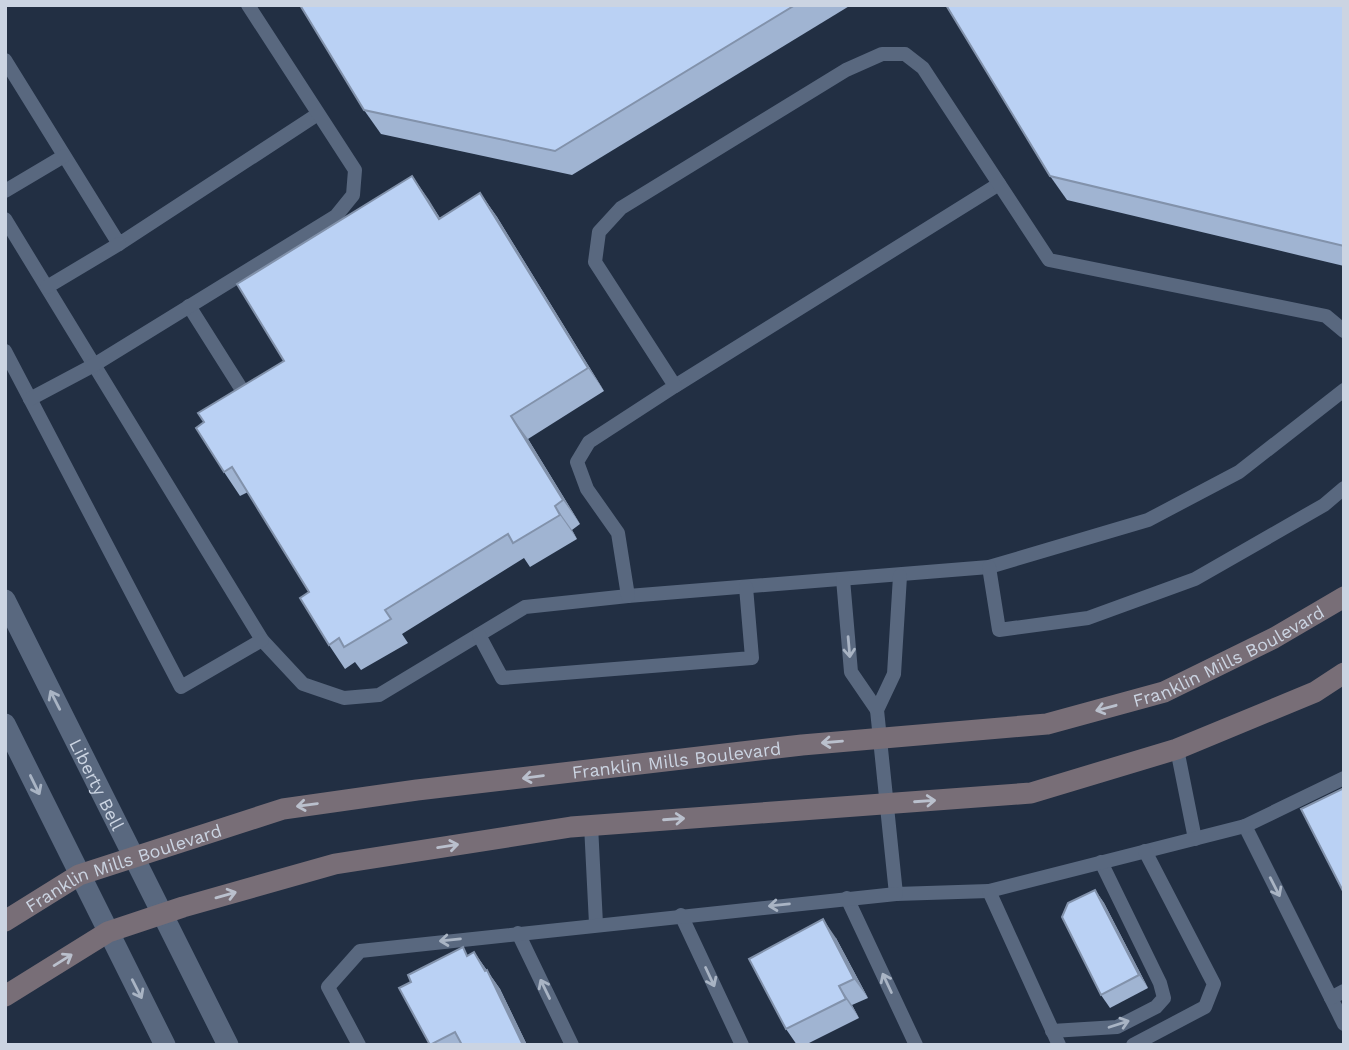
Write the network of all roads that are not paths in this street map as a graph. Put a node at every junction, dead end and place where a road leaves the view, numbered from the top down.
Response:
1 (248, 5) edge
2 (5, 60) edge
3 (318, 114) junction
4 (64, 156) junction
5 (999, 184) junction
6 (5, 191) edge
7 (5, 219) edge
8 (11, 240) edge
9 (119, 244) junction
10 (47, 287) junction
11 (189, 306) junction
12 (1344, 331) edge
13 (5, 351) edge
14 (94, 365) junction
15 (674, 386) junction
16 (1343, 394) edge
17 (30, 399) junction
18 (249, 401) edge
19 (1344, 488) edge
20 (989, 567) junction
21 (900, 576) junction
22 (843, 579) junction
23 (746, 587) junction
24 (628, 596) junction
25 (1344, 597) edge
26 (5, 600) edge
27 (479, 635) junction
28 (262, 640) junction
29 (1344, 673) edge
30 (877, 710) junction
31 (5, 724) edge
32 (879, 738) junction
33 (1177, 749) junction
34 (1344, 778) edge
35 (887, 804) junction
36 (592, 825) junction
37 (1245, 826) junction
38 (1195, 839) junction
39 (1145, 851) junction
40 (134, 857) junction
41 (1101, 862) junction
42 (79, 875) junction
43 (989, 891) junction
44 (896, 894) junction
45 (847, 898) junction
46 (161, 915) junction
47 (681, 915) junction
48 (5, 921) edge
49 (596, 925) junction
50 (108, 932) junction
51 (518, 933) junction
52 (1337, 995) edge
53 (5, 996) edge
54 (1344, 1024) edge
55 (1052, 1031) junction
56 (165, 1045) edge
57 (228, 1045) edge
58 (359, 1045) edge
59 (572, 1045) edge
60 (742, 1045) edge
61 (916, 1045) edge
62 (1059, 1045) edge
63 (1133, 1045) edge

1 - 3 lane
2 - 4 lane
3 - 9 lane
3 - 11 lane
4 - 6 lane
4 - 9 lane
5 - 12 lane
5 - 15 lane
5 - 15 lane
7 - 8 lane
8 - 10 lane
9 - 10 lane
10 - 14 lane
11 - 14 lane
11 - 18 lane
13 - 17 lane
14 - 17 lane
14 - 28 lane
15 - 24 lane
16 - 20 lane
17 - 28 lane
19 - 20 lane
20 - 21 lane
21 - 22 lane
21 - 30 lane
22 - 23 lane
22 -> 30 lane
23 - 24 lane
23 - 27 lane
24 - 27 lane
25 -> 32 street, Franklin Mills Boulevard
40 -> 26 street, Liberty Bell
27 - 28 lane
29 - 33 street
30 - 32 lane
31 -> 42 street
32 - 35 lane
32 -> 40 street, Franklin Mills Boulevard
35 -> 33 street
33 - 38 lane
34 - 37 lane
36 -> 35 street
35 - 44 lane
46 -> 36 street
36 - 49 lane
37 - 38 lane
37 -> 52 lane
38 - 39 lane
39 - 41 lane
39 - 63 lane
40 - 42 street, Franklin Mills Boulevard
40 - 46 street, Liberty Bell
41 - 43 lane
55 -> 41 lane
42 - 48 street, Franklin Mills Boulevard
42 - 50 street
43 - 44 lane
43 - 55 lane
44 - 45 lane
45 -> 47 lane
61 -> 45 lane
46 - 50 street
46 - 57 street, Liberty Bell
47 - 49 lane
47 -> 60 lane
49 - 51 lane
53 -> 50 street
50 -> 56 street
51 -> 58 lane
59 -> 51 lane
52 - 54 lane
55 - 62 lane

